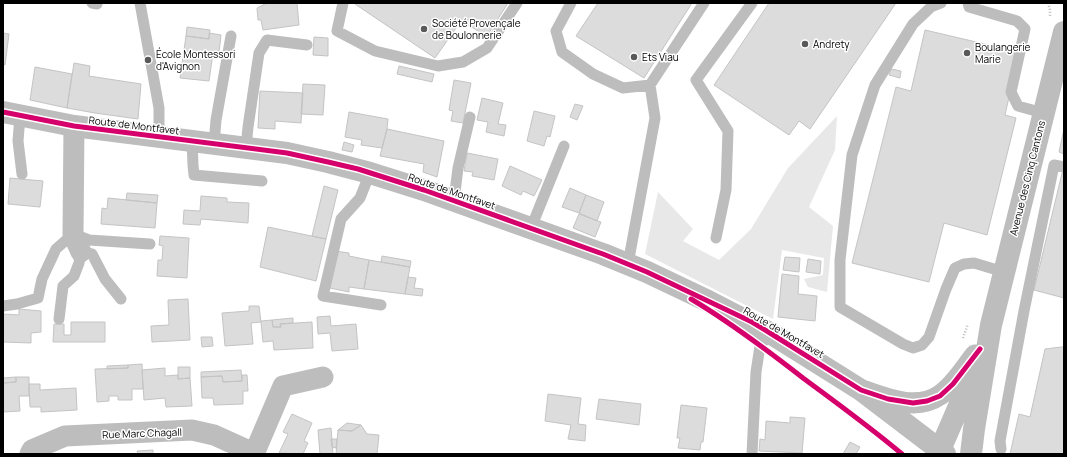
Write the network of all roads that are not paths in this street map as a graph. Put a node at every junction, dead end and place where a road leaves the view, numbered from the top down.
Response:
1 (140, 3) edge
2 (343, 3) edge
3 (517, 3) edge
4 (571, 3) edge
5 (704, 3) edge
6 (752, 3) edge
7 (942, 3) edge
8 (968, 3) edge
9 (1064, 32) edge
10 (231, 36) dead end
11 (307, 45) dead end
12 (650, 85) junction
13 (1044, 113) junction
14 (12, 114) edge
15 (470, 117) dead end
16 (74, 126) junction
17 (159, 137) junction
18 (192, 141) junction
19 (214, 144) junction
20 (564, 146) dead end
21 (246, 148) junction
22 (1064, 167) edge
23 (370, 173) junction
24 (22, 174) dead end
25 (262, 181) dead end
26 (454, 200) junction
27 (531, 228) junction
28 (716, 238) dead end
29 (77, 243) junction
30 (150, 244) dead end
31 (628, 264) junction
32 (1004, 272) junction
33 (121, 299) dead end
34 (381, 305) dead end
35 (3, 306) edge
36 (59, 319) dead end
37 (991, 324) junction
38 (770, 333) junction
39 (980, 348) junction
40 (323, 377) dead end
41 (860, 390) junction
42 (1001, 449) dead end
43 (941, 453) edge
44 (30, 454) edge
45 (254, 454) edge
46 (752, 454) edge
47 (971, 454) edge

1 - 17 lane
2 - 3 lane
4 - 12 lane
5 - 12 lane
6 - 28 lane
7 - 32 lane
8 - 13 lane
9 - 13 street, Avenue des Cinq Cantons
10 - 19 lane
11 - 21 lane
12 - 31 lane
13 - 32 street, Avenue des Cinq Cantons
14 - 16 street, Route de Montfavet
14 - 24 lane
15 - 26 lane
16 - 17 street, Route de Montfavet
16 - 29 street
17 - 18 street, Route de Montfavet
18 - 19 street, Route de Montfavet
18 - 25 lane
19 - 21 street, Route de Montfavet
20 - 27 lane
21 - 23 street, Route de Montfavet
22 - 42 lane
23 - 26 street, Route de Montfavet
23 - 34 lane
26 - 27 street, Route de Montfavet
27 - 31 street, Route de Montfavet
29 - 30 lane
29 - 33 lane
29 - 35 lane
29 - 36 lane
31 - 38 street, Route de Montfavet
32 - 37 street, Avenue des Cinq Cantons
37 - 39 street, Route de Montfavet
37 - 47 street
38 - 41 street, Route de Montfavet
38 - 46 lane
39 - 41 street
39 - 43 street, Route de Montfavet
40 - 45 street
41 - 43 street, Route de Montfavet
44 - 45 street, Rue Marc Chagall

